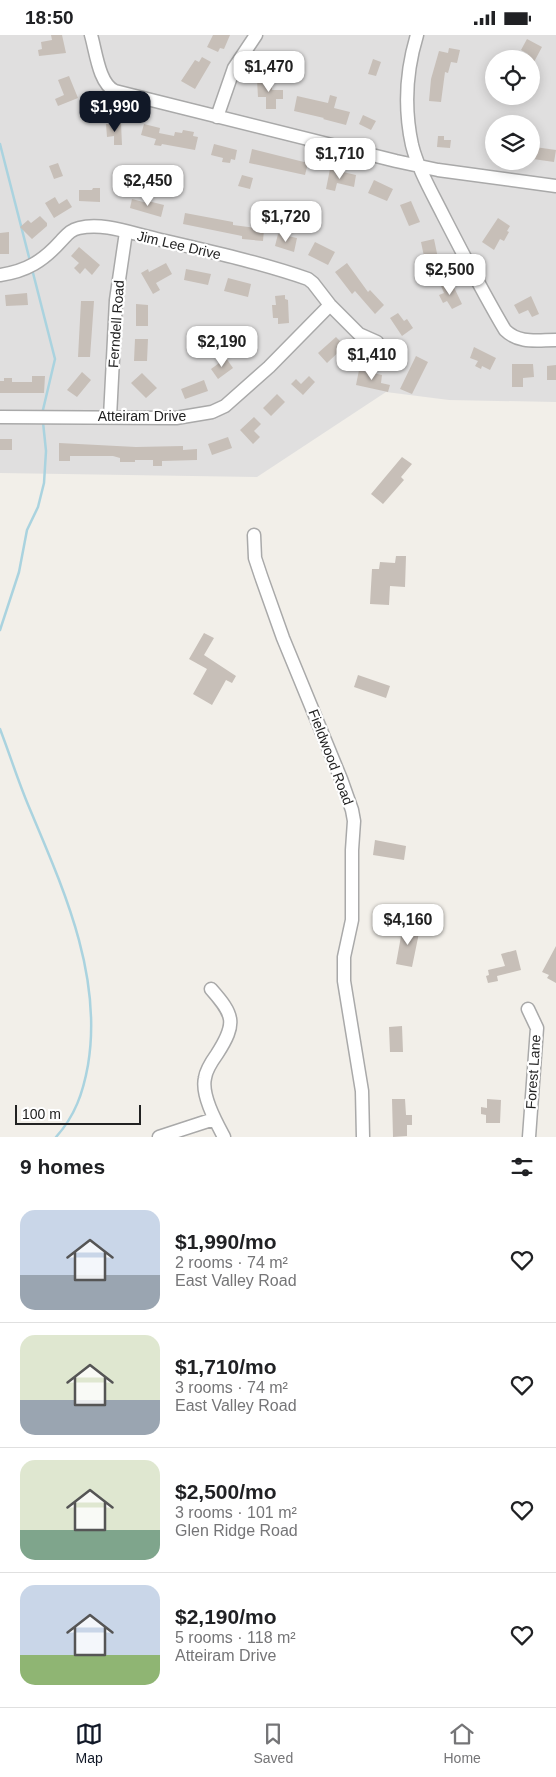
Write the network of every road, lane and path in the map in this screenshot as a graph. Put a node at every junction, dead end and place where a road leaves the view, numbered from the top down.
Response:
1 (91, 35) edge
2 (256, 35) edge
3 (416, 35) edge
4 (217, 117) junction
5 (420, 166) junction
6 (556, 186) edge
7 (126, 232) junction
8 (0, 275) edge
9 (330, 305) junction
10 (556, 340) edge
11 (377, 342) dead end
12 (0, 417) edge
13 (110, 417) junction
14 (254, 535) dead end
15 (211, 989) dead end
16 (528, 1009) dead end
17 (214, 1119) junction
18 (159, 1137) edge
19 (224, 1137) edge
20 (363, 1137) edge
21 (529, 1137) edge

1 - 4 street
2 - 4 street
3 - 5 street
4 - 5 street
5 - 6 street
5 - 10 street
7 - 8 street, Jim Lee Drive
7 - 9 street, Jim Lee Drive
7 - 13 street, Ferndell Road
9 - 11 street, Jim Lee Drive
9 - 13 street, Atteiram Drive
12 - 13 street, Atteiram Drive
14 - 20 street, Fieldwood Road
15 - 17 street
16 - 21 street, Forest Lane
17 - 18 street
17 - 19 street

